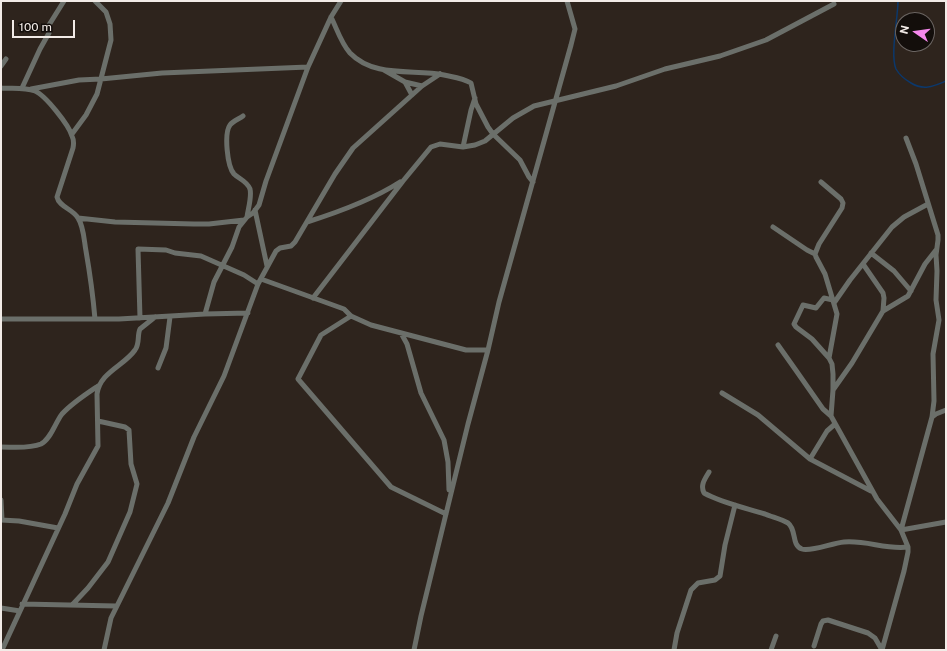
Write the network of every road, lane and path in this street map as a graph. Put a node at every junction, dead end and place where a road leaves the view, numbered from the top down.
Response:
1 (64, 1) edge
2 (95, 1) edge
3 (341, 1) edge
4 (567, 1) edge
5 (336, 4) edge
6 (834, 4) dead end
7 (331, 18) junction
8 (6, 59) dead end
9 (1, 66) edge
10 (308, 67) junction
11 (383, 69) junction
12 (440, 74) junction
13 (101, 79) junction
14 (405, 82) junction
15 (422, 86) junction
16 (1, 88) edge
17 (22, 88) junction
18 (30, 89) junction
19 (412, 94) junction
20 (475, 97) junction
21 (557, 100) junction
22 (243, 116) dead end
23 (72, 134) junction
24 (493, 134) junction
25 (906, 138) dead end
26 (463, 147) junction
27 (403, 181) junction
28 (533, 182) junction
29 (821, 182) dead end
30 (928, 204) junction
31 (255, 210) junction
32 (78, 218) junction
33 (245, 219) junction
34 (307, 222) junction
35 (773, 227) dead end
36 (937, 249) junction
37 (871, 253) junction
38 (816, 254) junction
39 (863, 264) junction
40 (223, 266) junction
41 (267, 266) junction
42 (260, 282) junction
43 (911, 291) junction
44 (313, 298) junction
45 (833, 301) junction
46 (883, 311) junction
47 (248, 313) junction
48 (206, 314) junction
49 (351, 316) junction
50 (155, 317) junction
51 (170, 317) junction
52 (140, 318) junction
53 (1, 319) edge
54 (95, 319) junction
55 (401, 332) junction
56 (778, 345) dead end
57 (488, 350) junction
58 (829, 358) junction
59 (158, 368) dead end
60 (98, 386) junction
61 (833, 390) junction
62 (722, 393) dead end
63 (946, 410) edge
64 (831, 416) junction
65 (932, 417) junction
66 (98, 421) junction
67 (835, 424) junction
68 (1, 447) edge
69 (810, 459) junction
70 (709, 472) dead end
71 (872, 492) junction
72 (450, 498) junction
73 (1, 500) edge
74 (735, 505) junction
75 (446, 514) junction
76 (1, 520) edge
77 (946, 522) edge
78 (58, 528) junction
79 (901, 530) junction
80 (908, 547) junction
81 (22, 604) junction
82 (73, 604) junction
83 (116, 606) junction
84 (1, 608) edge
85 (20, 611) junction
86 (776, 636) dead end
87 (814, 646) dead end
88 (2, 650) edge
89 (104, 650) edge
90 (414, 650) edge
91 (674, 650) edge
92 (771, 650) edge

1 - 17 street
2 - 13 street
3 - 5 street
4 - 21 street
5 - 7 street
6 - 21 street
7 - 10 street
7 - 11 street
8 - 9 street
10 - 13 street
10 - 31 street
11 - 12 street
11 - 14 street
12 - 15 street
12 - 20 street
13 - 18 street
13 - 23 street
14 - 15 street
14 - 19 street
15 - 19 street
16 - 17 street
17 - 18 street
18 - 23 street
19 - 34 street
20 - 24 street
20 - 26 street
21 - 24 street
21 - 28 street
22 - 33 street
23 - 32 street
24 - 26 street
24 - 28 street
25 - 30 street
26 - 27 street
27 - 34 street
27 - 44 street
28 - 57 street
29 - 38 street
30 - 36 street
30 - 37 street
31 - 33 street
31 - 41 street
32 - 33 street
32 - 54 street
33 - 40 street
34 - 41 street
35 - 38 street
36 - 43 street
36 - 65 street
37 - 39 street
37 - 43 street
38 - 45 street
39 - 45 street
39 - 46 street
40 - 42 street
40 - 48 street
40 - 52 street
41 - 42 street
42 - 44 street
42 - 47 street
43 - 46 street
44 - 49 street
45 - 58 street
45 - 58 street
46 - 61 street
47 - 48 street
47 - 83 street
48 - 51 street
49 - 55 street
49 - 75 street
50 - 51 street
50 - 52 street
50 - 60 street
51 - 59 street
52 - 54 street
53 - 54 street
55 - 57 street
55 - 72 street
56 - 64 street
57 - 72 street
58 - 61 street
60 - 66 street
60 - 68 street
61 - 64 street
62 - 69 street
63 - 65 street
64 - 67 street
65 - 79 street
66 - 78 street
66 - 82 street
67 - 69 street
67 - 71 street
69 - 71 street
70 - 74 street
71 - 79 street
72 - 75 street
73 - 76 street
74 - 80 street
74 - 91 street
75 - 90 street
76 - 78 street
77 - 79 street
78 - 81 street
79 - 80 street
80 - 87 street
81 - 82 street
81 - 85 street
82 - 83 street
83 - 89 street
84 - 85 street
85 - 88 street
86 - 92 street

